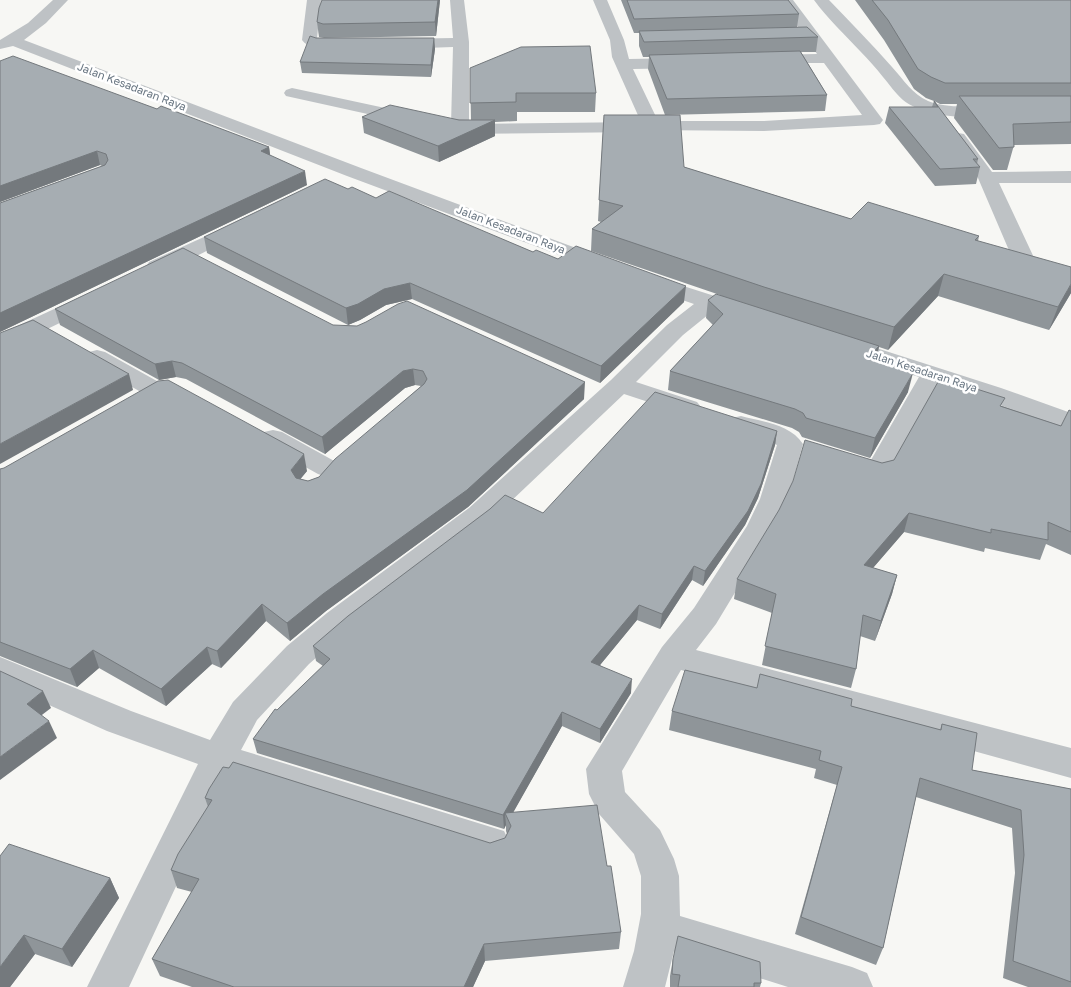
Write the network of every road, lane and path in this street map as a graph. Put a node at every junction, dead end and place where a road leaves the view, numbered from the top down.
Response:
1 (61, 0) edge
2 (314, 0) edge
3 (457, 0) edge
4 (600, 0) edge
5 (786, 0) edge
6 (821, 0) edge
7 (811, 34) junction
8 (792, 35) edge
9 (462, 42) junction
10 (7, 43) edge
11 (362, 44) edge
12 (382, 44) edge
13 (828, 58) junction
14 (750, 61) edge
15 (702, 62) edge
16 (624, 64) junction
17 (292, 93) dead end
18 (938, 110) junction
19 (1004, 110) edge
20 (651, 126) junction
21 (460, 129) junction
22 (354, 172) junction
23 (1071, 177) edge
24 (987, 178) junction
25 (327, 184) edge
26 (257, 218) edge
27 (187, 253) junction
28 (1025, 262) edge
29 (211, 265) edge
30 (144, 274) edge
31 (109, 291) edge
32 (710, 302) junction
33 (766, 320) edge
34 (40, 325) junction
35 (3, 338) edge
36 (821, 338) edge
37 (933, 374) junction
38 (605, 390) junction
39 (130, 405) edge
40 (1071, 422) edge
41 (252, 427) edge
42 (814, 451) junction
43 (310, 487) edge
44 (673, 656) junction
45 (0, 668) edge
46 (218, 758) junction
47 (1071, 763) edge
48 (491, 844) edge
49 (659, 928) junction
50 (108, 987) edge
51 (644, 987) edge
52 (852, 987) edge

1 - 10 street, Jalan Kesadaran Raya
2 - 11 street
3 - 9 street
4 - 16 street
5 - 7 street
6 - 18 street
7 - 8 street
7 - 13 street
9 - 12 street
9 - 21 street
10 - 22 street, Jalan Kesadaran Raya
13 - 14 street
13 - 20 street
15 - 16 street
16 - 20 street
17 - 21 street
18 - 19 street
18 - 24 street
20 - 21 street
22 - 25 street
22 - 32 street, Jalan Kesadaran Raya
23 - 24 street
24 - 28 street
26 - 27 street
27 - 29 street
27 - 30 street
31 - 34 street
32 - 33 street, Jalan Kesadaran Raya
32 - 38 street
34 - 35 street
34 - 39 street
36 - 37 street, Jalan Kesadaran Raya
37 - 40 street, Jalan Kesadaran Raya
37 - 42 street
38 - 42 street
38 - 46 street
41 - 43 street
42 - 44 street
44 - 47 street
44 - 49 street
45 - 46 street
46 - 48 street
46 - 50 street
49 - 51 street
49 - 52 street

